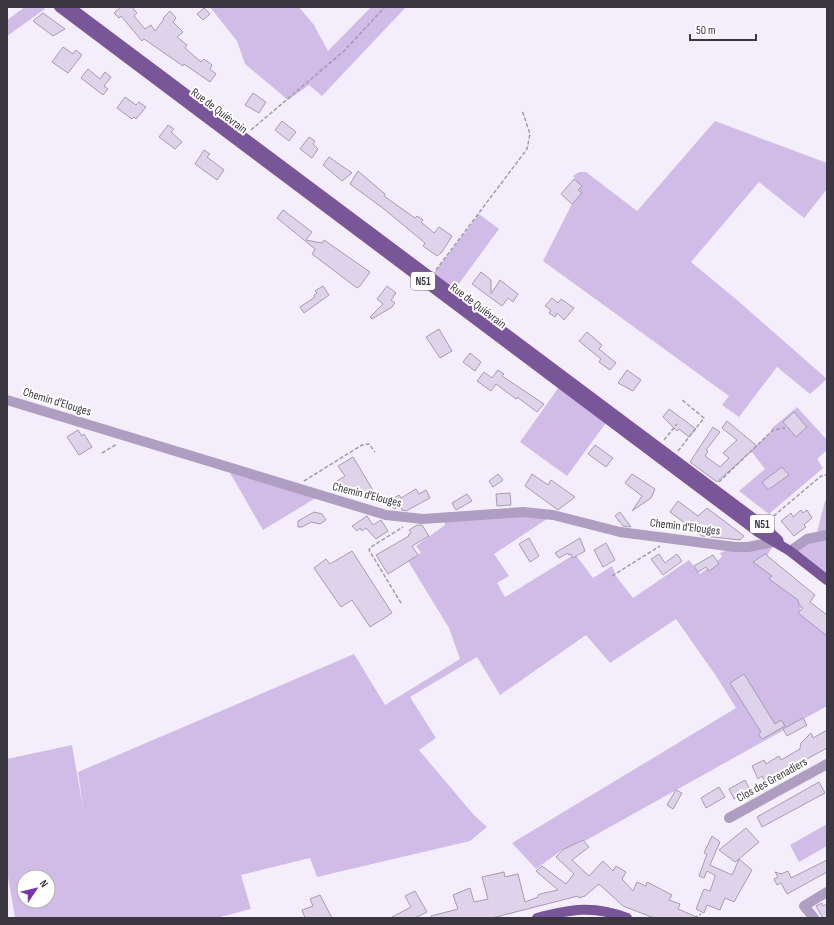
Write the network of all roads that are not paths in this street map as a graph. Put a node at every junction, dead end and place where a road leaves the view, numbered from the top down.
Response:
1 (58, 7) edge
2 (70, 7) edge
3 (7, 400) edge
4 (827, 535) edge
5 (777, 541) junction
6 (790, 551) junction
7 (827, 580) edge
8 (827, 764) edge
9 (729, 818) dead end
10 (827, 892) edge
11 (537, 918) edge
12 (627, 918) edge
13 (814, 918) edge

1 - 5 main road, Rue de Quiévrain / N51
2 - 5 main road, Rue de Quiévrain / N51
3 - 5 street, Chemin d'Elouges
4 - 6 street
5 - 6 main road, N51
6 - 7 main road, N51
8 - 9 street, Clos des Grenadiers
10 - 13 street
11 - 12 main road

